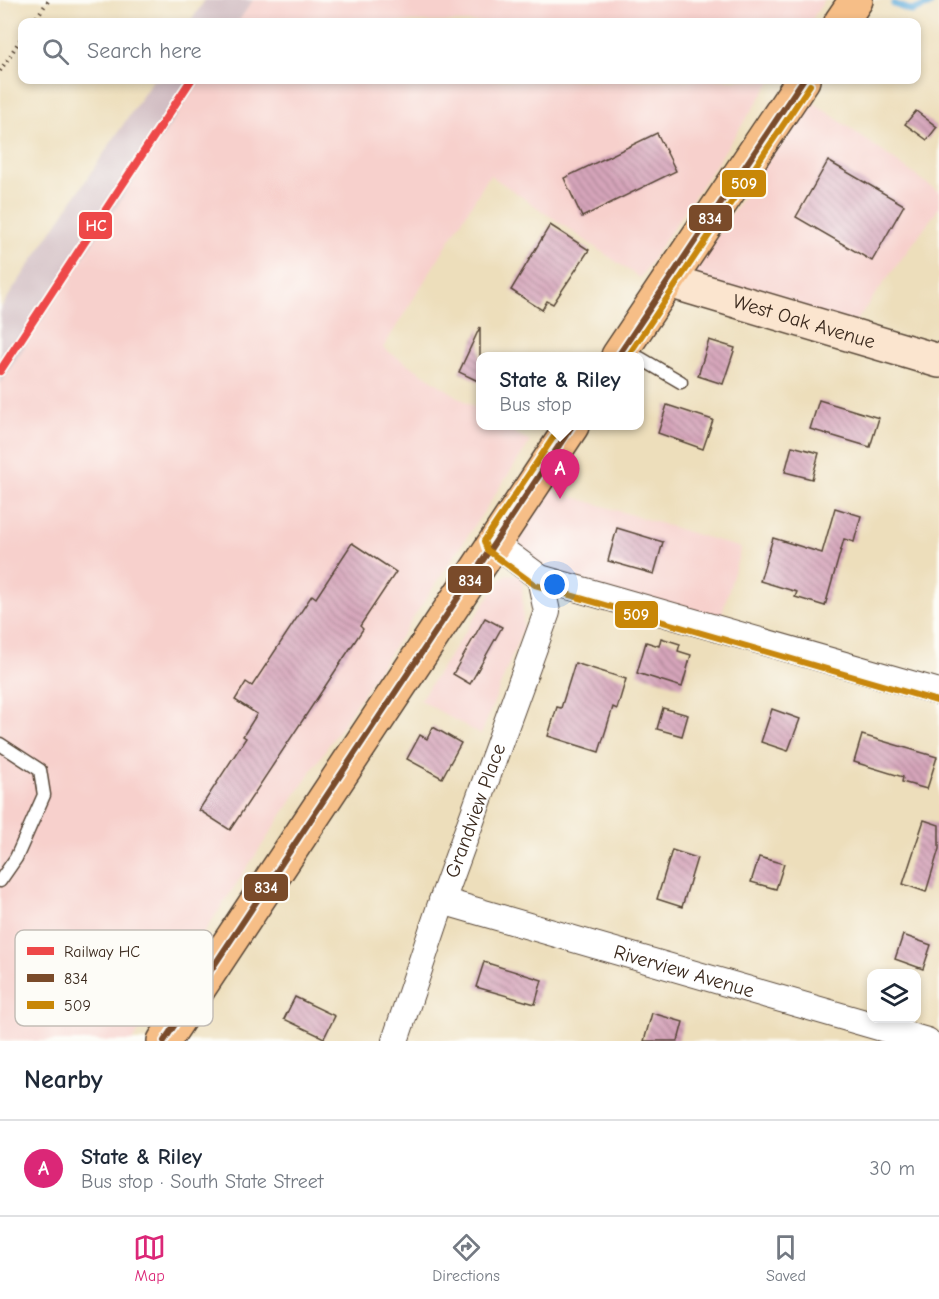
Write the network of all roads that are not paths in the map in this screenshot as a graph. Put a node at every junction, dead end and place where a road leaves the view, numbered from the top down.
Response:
1 (856, 0) edge
2 (844, 18) edge
3 (800, 84) edge
4 (669, 281) junction
5 (632, 352) edge
6 (939, 361) edge
7 (644, 362) edge
8 (681, 382) dead end
9 (569, 430) edge
10 (494, 543) junction
11 (540, 578) junction
12 (939, 692) edge
13 (0, 744) edge
14 (0, 881) edge
15 (442, 901) junction
16 (213, 971) edge
17 (177, 1026) edge
18 (168, 1039) edge
19 (395, 1041) edge
20 (927, 1041) edge

1 - 2 main road
3 - 4 main road
4 - 5 main road
4 - 6 street, West Oak Avenue
7 - 8 lane
9 - 10 main road
10 - 11 street
10 - 16 main road
11 - 12 street
11 - 15 street, Grandview Place
13 - 14 lane
15 - 19 street, Grandview Place
15 - 20 street, Riverview Avenue
17 - 18 main road

